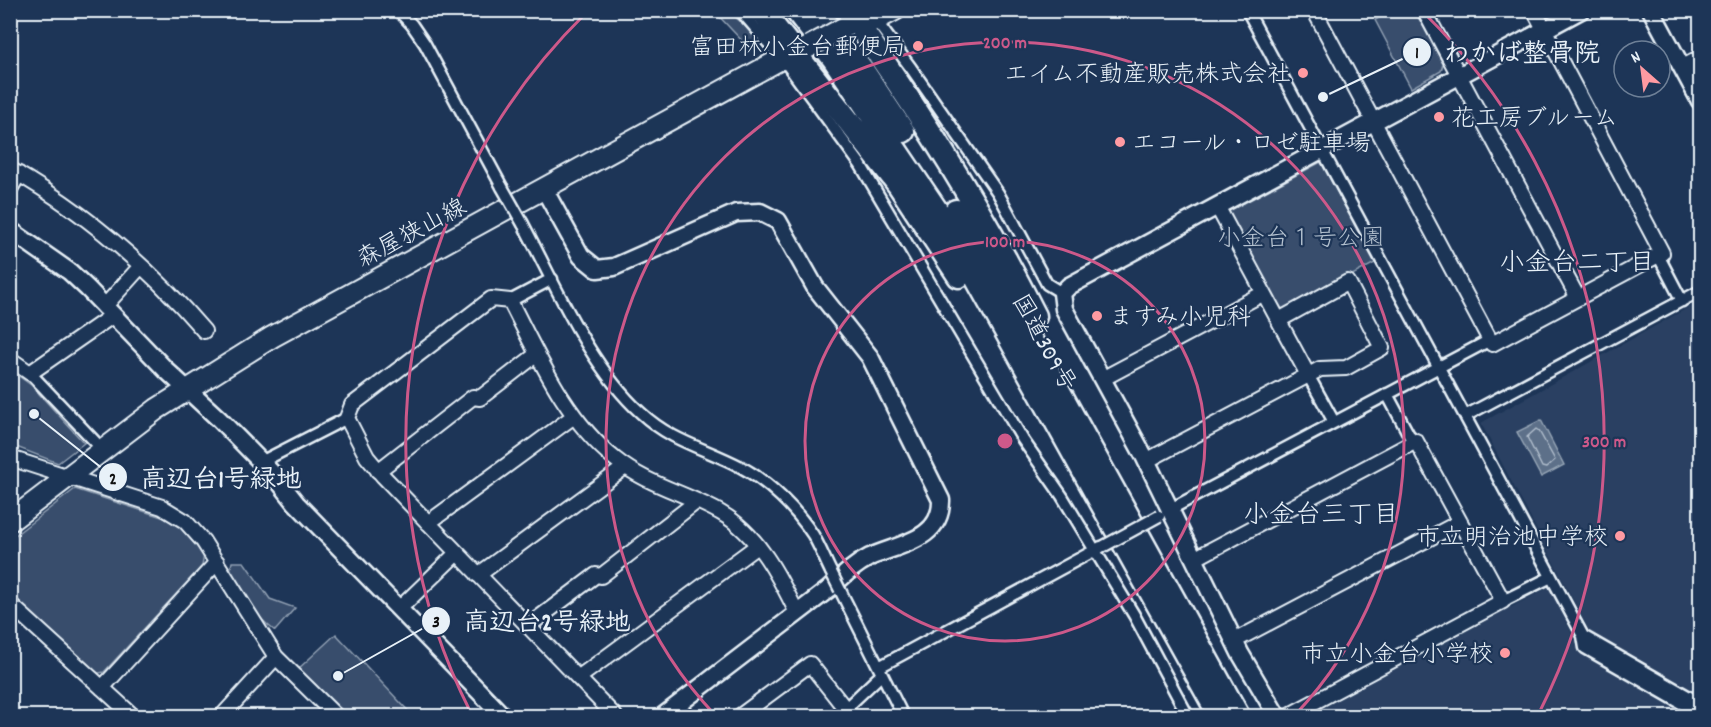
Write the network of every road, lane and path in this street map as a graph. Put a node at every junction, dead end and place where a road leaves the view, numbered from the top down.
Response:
1 (398, 10) edge
2 (740, 10) edge
3 (761, 10) edge
4 (796, 10) edge
5 (816, 10) edge
6 (895, 10) edge
7 (1247, 10) edge
8 (1314, 10) edge
9 (1424, 10) edge
10 (1533, 10) edge
11 (1581, 10) edge
12 (1651, 10) edge
13 (860, 17) edge
14 (1544, 30) junction
15 (796, 53) junction
16 (1701, 59) edge
17 (1683, 68) junction
18 (1460, 76) junction
19 (1701, 101) edge
20 (1374, 122) junction
21 (1322, 150) junction
22 (15, 171) edge
23 (10, 189) edge
24 (544, 189) junction
25 (1217, 206) junction
26 (10, 230) edge
27 (1658, 255) junction
28 (141, 266) junction
29 (552, 279) junction
30 (1701, 291) edge
31 (1062, 293) junction
32 (1264, 293) junction
33 (1578, 298) junction
34 (510, 301) junction
35 (1682, 301) junction
36 (108, 311) junction
37 (1279, 320) junction
38 (204, 331) dead end
39 (1490, 340) junction
40 (537, 354) junction
41 (10, 359) edge
42 (1438, 367) junction
43 (30, 373) junction
44 (1308, 375) junction
45 (1102, 380) junction
46 (187, 389) junction
47 (1387, 394) junction
48 (574, 416) junction
49 (1465, 417) junction
50 (347, 418) junction
51 (1334, 422) junction
52 (1416, 441) junction
53 (102, 449) junction
54 (10, 458) edge
55 (1146, 461) junction
56 (261, 462) junction
57 (625, 466) junction
58 (378, 471) junction
59 (66, 477) junction
60 (1100, 501) junction
61 (696, 502) junction
62 (1164, 513) junction
63 (10, 521) edge
64 (1130, 522) junction
65 (1460, 522) junction
66 (428, 523) junction
67 (757, 546) junction
68 (1099, 548) junction
69 (457, 553) junction
70 (1194, 559) junction
71 (216, 562) junction
72 (478, 575) junction
73 (1551, 577) junction
74 (1503, 601) junction
75 (10, 604) edge
76 (399, 609) junction
77 (797, 613) junction
78 (528, 627) junction
79 (1583, 636) junction
80 (1234, 641) junction
81 (276, 657) junction
82 (880, 670) junction
83 (578, 678) junction
84 (102, 688) junction
85 (1701, 703) edge
86 (849, 714) edge
87 (1701, 714) edge
88 (133, 717) edge
89 (222, 717) edge
90 (336, 717) edge
91 (503, 717) edge
92 (615, 717) edge
93 (663, 717) edge
94 (740, 717) edge
95 (903, 717) edge
96 (1188, 717) edge
97 (1220, 717) edge
98 (1238, 717) edge
99 (1277, 717) edge
100 (1288, 717) edge

1 - 29 street, bridge
2 - 15 street
3 - 15 highway
4 - 60 highway, 国道309号
5 - 64 highway, 国道309号
6 - 13 main road, 森屋狭山線
7 - 21 street
8 - 20 street
9 - 18 street
10 - 14 street
11 - 14 street
12 - 17 street
13 - 15 main road, 森屋狭山線, bridge
13 - 31 street
13 - 64 highway
14 - 18 street
14 - 27 street
15 - 24 main road, 森屋狭山線
15 - 60 highway
15 - 68 street
16 - 17 street
17 - 19 street
18 - 20 street
18 - 33 street
20 - 21 street
20 - 39 street
21 - 25 street
21 - 42 street
22 - 23 street
22 - 28 street
24 - 46 main road, 森屋狭山線
24 - 77 street
25 - 31 street
25 - 32 street
26 - 36 street
27 - 33 street
27 - 35 street
28 - 36 street
28 - 38 street
29 - 34 street
29 - 82 street, bridge
30 - 35 street
31 - 45 street
32 - 37 street
32 - 45 street
33 - 39 street
34 - 40 street
34 - 50 street
35 - 49 street
36 - 43 street
36 - 46 street
37 - 44 street
37 - 44 street
39 - 42 street
40 - 48 street
40 - 58 street
41 - 43 street
42 - 47 street
42 - 49 street
43 - 53 street
44 - 51 street
44 - 55 street
45 - 55 street
46 - 53 main road, 森屋狭山線
46 - 56 street
47 - 51 street
47 - 52 street
48 - 57 street
48 - 66 street
49 - 73 street
50 - 56 street
50 - 58 street
51 - 62 street
52 - 65 street
52 - 70 street
53 - 59 main road, 森屋狭山線
54 - 59 street
55 - 62 street
56 - 76 street
57 - 61 street
57 - 72 street
58 - 66 street
59 - 63 main road, 森屋狭山線
59 - 71 street
60 - 97 highway, 国道309号
61 - 67 street
61 - 78 street
62 - 68 street, bridge
62 - 70 street
64 - 98 highway, 国道309号
65 - 74 street
65 - 80 street
66 - 69 street
67 - 77 street
67 - 83 street
68 - 82 street
68 - 96 street
69 - 72 street
69 - 76 street
70 - 80 street
71 - 81 street
71 - 84 street
72 - 78 street
73 - 74 street
73 - 79 street
74 - 100 street
75 - 84 street
76 - 91 street
77 - 93 street
78 - 83 street
79 - 85 street
79 - 87 street
80 - 99 street
81 - 89 street
81 - 90 street
82 - 86 street
82 - 95 street
83 - 92 street
84 - 88 street
86 - 94 street

